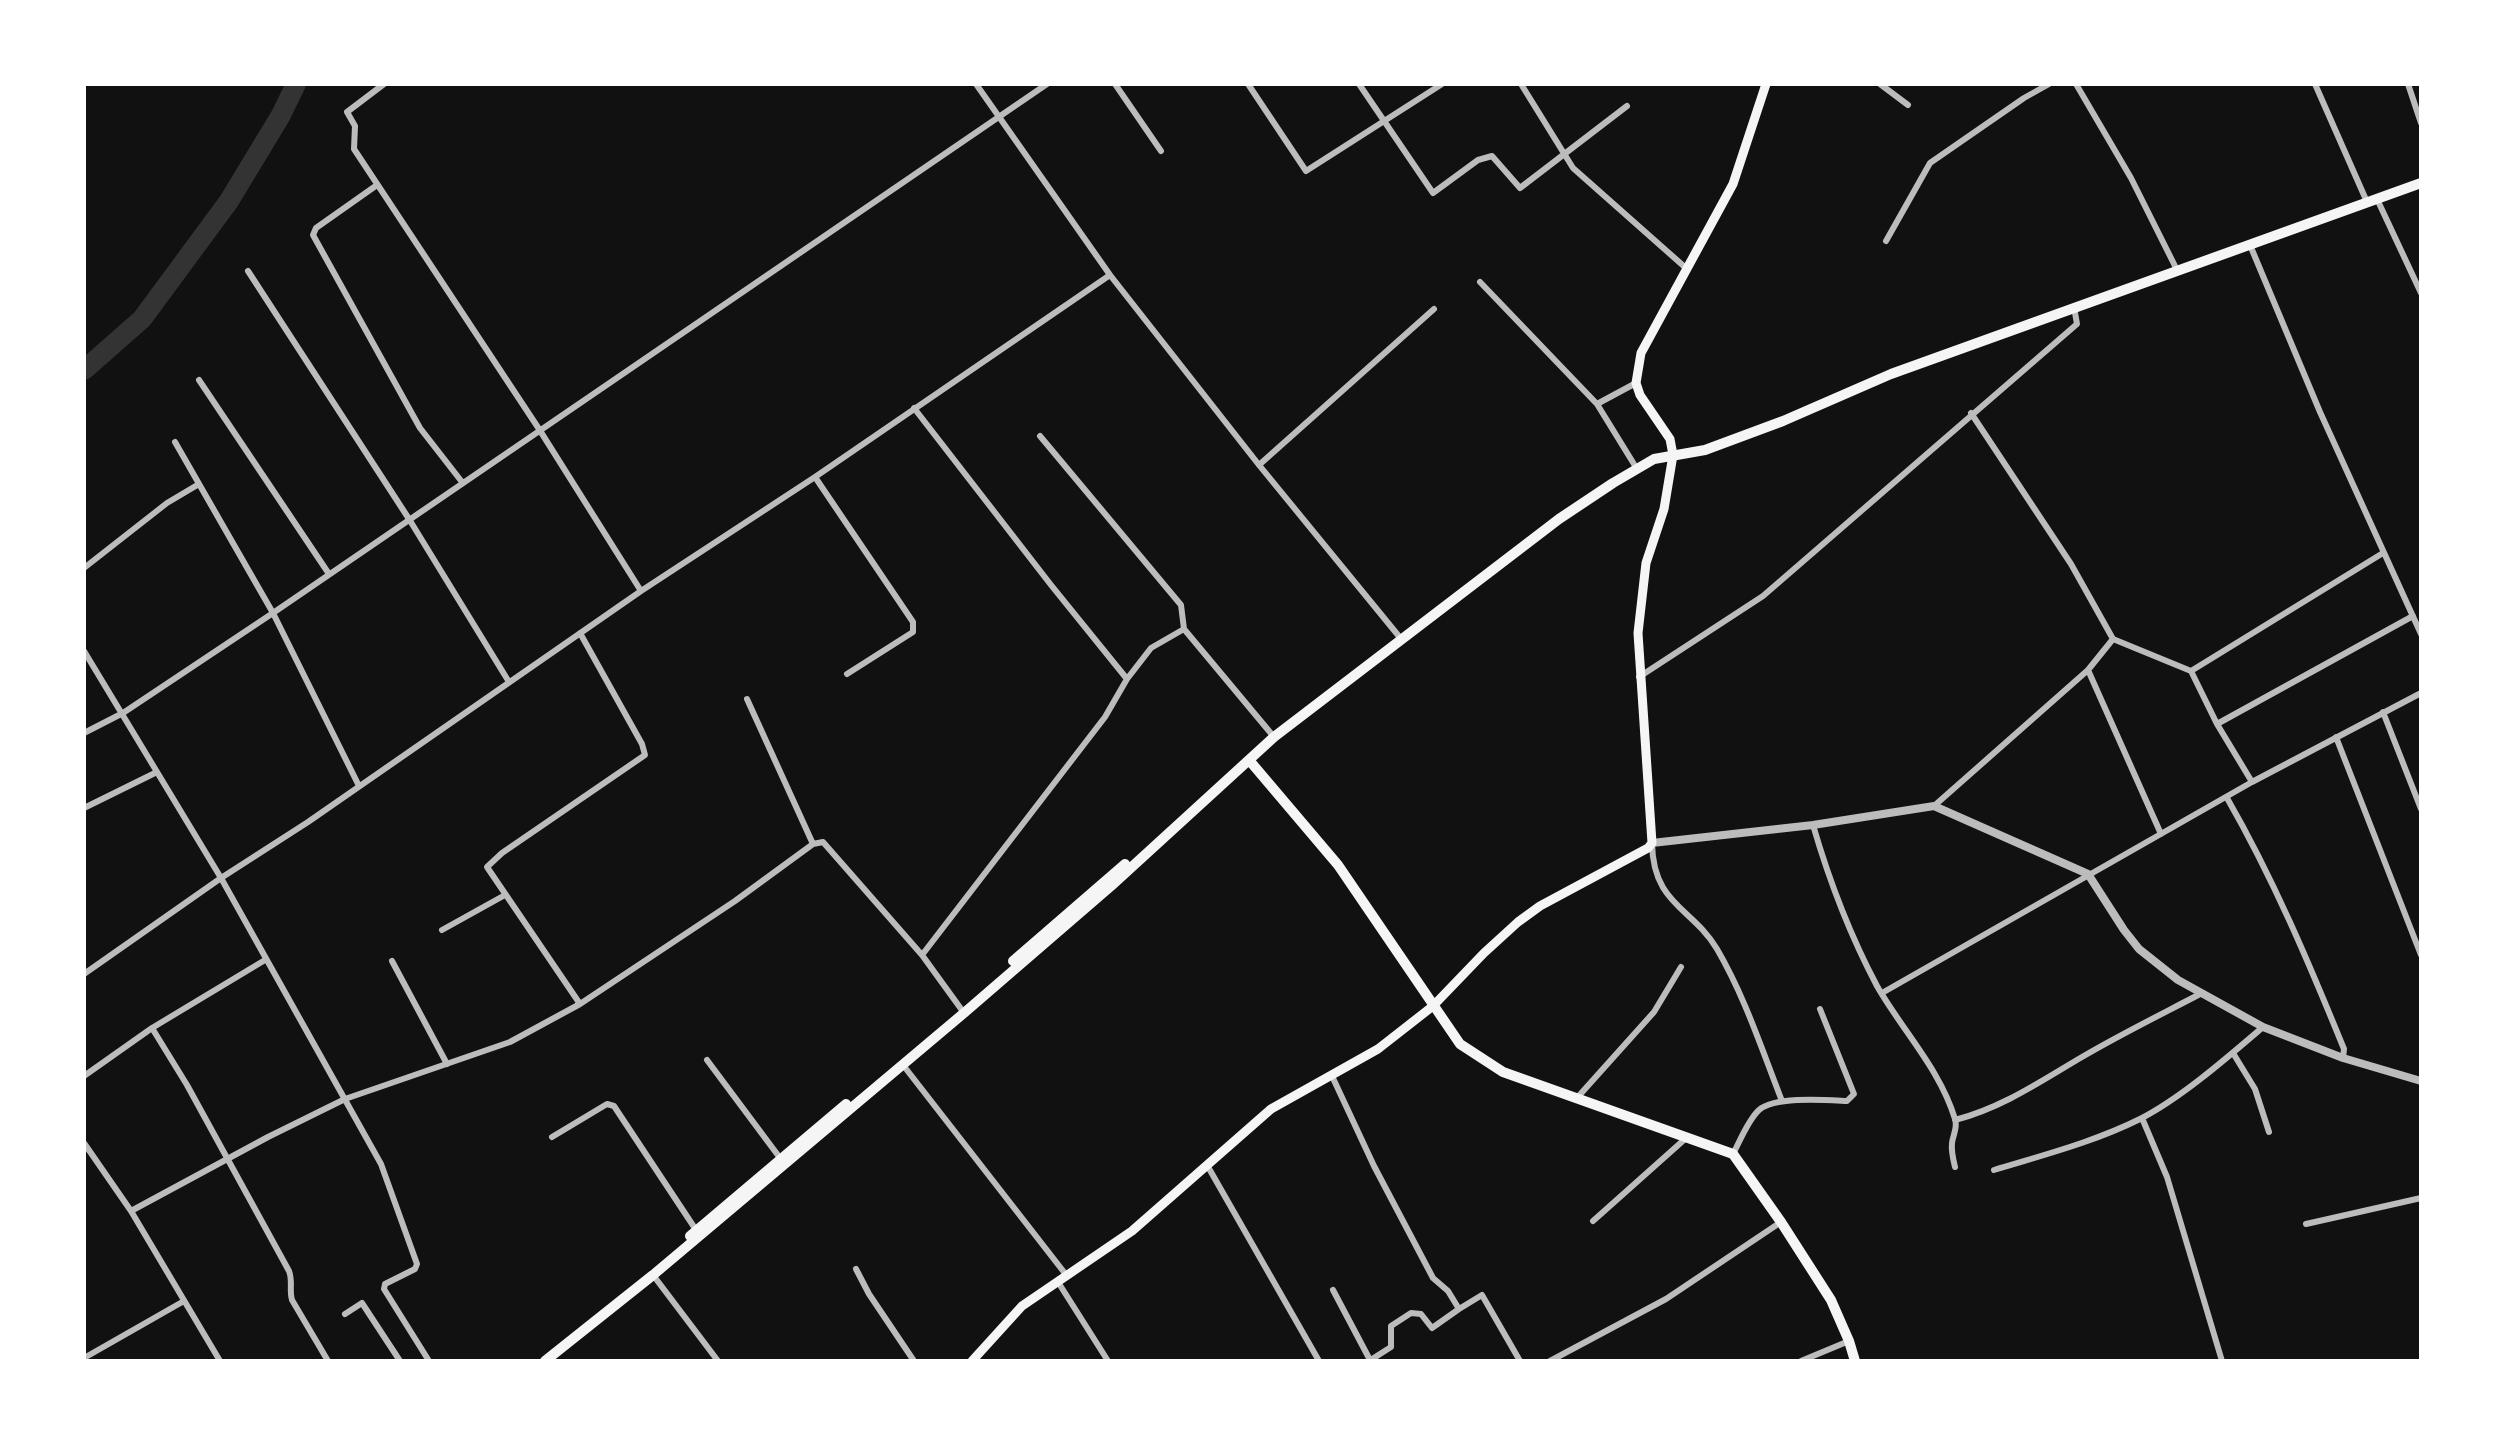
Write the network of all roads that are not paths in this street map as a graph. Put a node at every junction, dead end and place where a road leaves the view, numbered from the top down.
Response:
1 (384, 84) edge
2 (976, 84) edge
3 (1047, 84) edge
4 (1115, 84) edge
5 (1248, 84) edge
6 (1359, 84) edge
7 (1442, 84) edge
8 (1521, 84) edge
9 (1766, 84) edge
10 (1880, 84) edge
11 (2049, 84) edge
12 (2076, 84) edge
13 (2315, 84) edge
14 (2408, 84) edge
15 (1908, 105) dead end
16 (1627, 106) dead end
17 (999, 118) junction
18 (1384, 120) junction
19 (2421, 123) edge
20 (1161, 151) dead end
21 (1563, 154) junction
22 (2421, 183) edge
23 (377, 185) junction
24 (2372, 200) junction
25 (1886, 241) dead end
26 (2249, 243) junction
27 (1687, 269) junction
28 (248, 271) dead end
29 (2178, 272) junction
30 (1110, 275) junction
31 (1480, 282) dead end
32 (2421, 293) edge
33 (2074, 307) junction
34 (1434, 309) dead end
35 (199, 380) dead end
36 (1636, 383) junction
37 (1597, 404) junction
38 (914, 408) junction
39 (1971, 413) junction
40 (539, 429) junction
41 (1040, 436) dead end
42 (175, 442) dead end
43 (1673, 455) junction
44 (1259, 465) junction
45 (1637, 469) junction
46 (815, 477) junction
47 (462, 482) junction
48 (199, 484) junction
49 (409, 519) junction
50 (2383, 553) junction
51 (84, 568) edge
52 (329, 574) junction
53 (641, 591) junction
54 (273, 613) junction
55 (2413, 616) junction
56 (1184, 629) junction
57 (580, 633) junction
58 (2421, 634) edge
59 (2113, 639) junction
60 (1402, 640) junction
61 (84, 651) edge
62 (2088, 670) junction
63 (2191, 671) junction
64 (847, 674) dead end
65 (1639, 677) junction
66 (1127, 679) junction
67 (509, 682) junction
68 (2421, 693) edge
69 (747, 699) dead end
70 (2383, 712) junction
71 (123, 713) junction
72 (2217, 724) junction
73 (84, 733) edge
74 (1274, 737) junction
75 (2336, 737) junction
76 (1249, 760) junction
77 (157, 772) junction
78 (2252, 782) junction
79 (359, 786) junction
80 (2227, 798) junction
81 (1934, 806) junction
82 (84, 808) edge
83 (2421, 809) edge
84 (1813, 825) junction
85 (2161, 834) junction
86 (1652, 843) junction
87 (813, 844) junction
88 (2088, 874) junction
89 (221, 878) junction
90 (505, 895) junction
91 (442, 930) dead end
92 (922, 955) junction
93 (2421, 955) edge
94 (265, 960) junction
95 (392, 961) dead end
96 (1681, 967) dead end
97 (84, 974) edge
98 (1882, 993) junction
99 (2202, 993) junction
100 (580, 1004) junction
101 (1433, 1006) junction
102 (1820, 1009) dead end
103 (962, 1011) junction
104 (2263, 1027) junction
105 (152, 1028) junction
106 (2233, 1053) junction
107 (2343, 1058) junction
108 (707, 1060) dead end
109 (447, 1064) junction
110 (903, 1065) junction
111 (84, 1076) edge
112 (1332, 1076) junction
113 (2421, 1081) edge
114 (345, 1099) junction
115 (1576, 1099) junction
116 (1782, 1101) junction
117 (2142, 1118) junction
118 (1955, 1120) junction
119 (2269, 1132) dead end
120 (552, 1137) dead end
121 (1685, 1139) junction
122 (84, 1143) edge
123 (1733, 1154) junction
124 (94, 1158) junction
125 (226, 1159) junction
126 (783, 1161) junction
127 (84, 1164) edge
128 (1207, 1165) junction
129 (1955, 1167) dead end
130 (1994, 1170) dead end
131 (2421, 1198) edge
132 (131, 1211) junction
133 (1593, 1221) dead end
134 (1781, 1222) junction
135 (2306, 1224) dead end
136 (698, 1233) junction
137 (856, 1269) dead end
138 (653, 1275) junction
139 (1062, 1279) junction
140 (1333, 1290) dead end
141 (184, 1301) junction
142 (1459, 1309) junction
143 (345, 1314) dead end
144 (1849, 1341) junction
145 (84, 1358) edge
146 (216, 1360) edge
147 (1370, 1360) edge
148 (328, 1361) edge
149 (400, 1361) edge
150 (429, 1361) edge
151 (537, 1361) edge
152 (545, 1361) edge
153 (718, 1361) edge
154 (914, 1361) edge
155 (972, 1361) edge
156 (1108, 1361) edge
157 (1319, 1361) edge
158 (1520, 1361) edge
159 (1550, 1361) edge
160 (1801, 1361) edge
161 (1855, 1361) edge
162 (2222, 1361) edge

1 - 23 street
2 - 17 street
3 - 17 street
4 - 20 street
5 - 18 street
6 - 18 street
7 - 18 street
8 - 21 street
9 - 27 main road
10 - 15 street
11 - 25 street
12 - 29 street
13 - 24 street
14 - 19 street
16 - 21 street
17 - 30 street
17 - 40 street
18 - 21 street
21 - 27 street
22 - 24 main road
23 - 40 street
23 - 47 street
24 - 26 main road
24 - 32 street
26 - 29 main road
26 - 50 street
27 - 36 main road
28 - 49 street
29 - 33 main road
30 - 38 street
30 - 44 street
31 - 37 street
33 - 39 street
33 - 43 main road
34 - 44 street
35 - 52 street
36 - 37 street
36 - 43 main road
37 - 45 street
38 - 46 street
38 - 66 street
39 - 59 street
39 - 65 street
40 - 47 street
40 - 53 street
41 - 56 street
42 - 48 street
43 - 45 main road
43 - 65 main road
44 - 60 street
45 - 60 main road
46 - 53 street
46 - 64 street
47 - 49 street
48 - 51 street
48 - 54 street
49 - 52 street
49 - 67 street
50 - 55 street
50 - 63 street
52 - 54 street
53 - 57 street
54 - 71 street
54 - 79 street
55 - 58 street
55 - 72 street
56 - 66 street
56 - 74 street
57 - 67 street
57 - 90 street
59 - 62 street
59 - 63 street
60 - 74 main road
61 - 71 street
62 - 81 street
62 - 85 street
63 - 72 street
65 - 86 main road
66 - 92 street
67 - 79 street
68 - 70 street
69 - 87 street
70 - 75 street
70 - 83 street
71 - 73 street
71 - 77 street
72 - 78 street
74 - 76 main road
75 - 78 street
75 - 93 street
76 - 101 main road
76 - 103 main road
77 - 82 street
77 - 89 street
78 - 80 street
79 - 89 street
80 - 85 street
80 - 107 street
81 - 84 street
81 - 88 street
84 - 86 street
84 - 98 street
85 - 88 street
86 - 101 main road
86 - 116 street
87 - 92 street
87 - 100 street
88 - 98 street
88 - 99 street
89 - 94 street
89 - 97 street
90 - 91 street
90 - 100 street
92 - 103 street
94 - 105 street
94 - 114 street
95 - 109 street
96 - 115 street
98 - 118 street
99 - 104 street
99 - 118 street
100 - 109 street
101 - 112 main road
101 - 115 main road
102 - 116 street
103 - 110 main road
103 - 126 main road
104 - 106 street
104 - 107 street
105 - 111 street
105 - 125 street
106 - 117 street
106 - 119 street
107 - 113 street
108 - 126 street
109 - 114 street
110 - 126 main road
110 - 139 street
112 - 128 main road
112 - 142 street
114 - 125 street
114 - 150 street
115 - 121 main road
116 - 123 street
117 - 130 street
117 - 162 street
118 - 129 street
120 - 136 street
121 - 123 main road
121 - 133 street
122 - 124 street
123 - 134 main road
124 - 127 street
124 - 132 street
125 - 132 street
125 - 148 street
126 - 136 main road
128 - 139 main road
128 - 157 street
131 - 135 street
132 - 141 street
134 - 144 main road
134 - 159 street
136 - 138 main road
136 - 151 main road
137 - 154 street
138 - 152 main road
138 - 153 street
139 - 155 main road
139 - 156 street
140 - 147 street
141 - 145 street
141 - 146 street
142 - 147 street
142 - 158 street
143 - 149 street
144 - 160 street
144 - 161 main road

